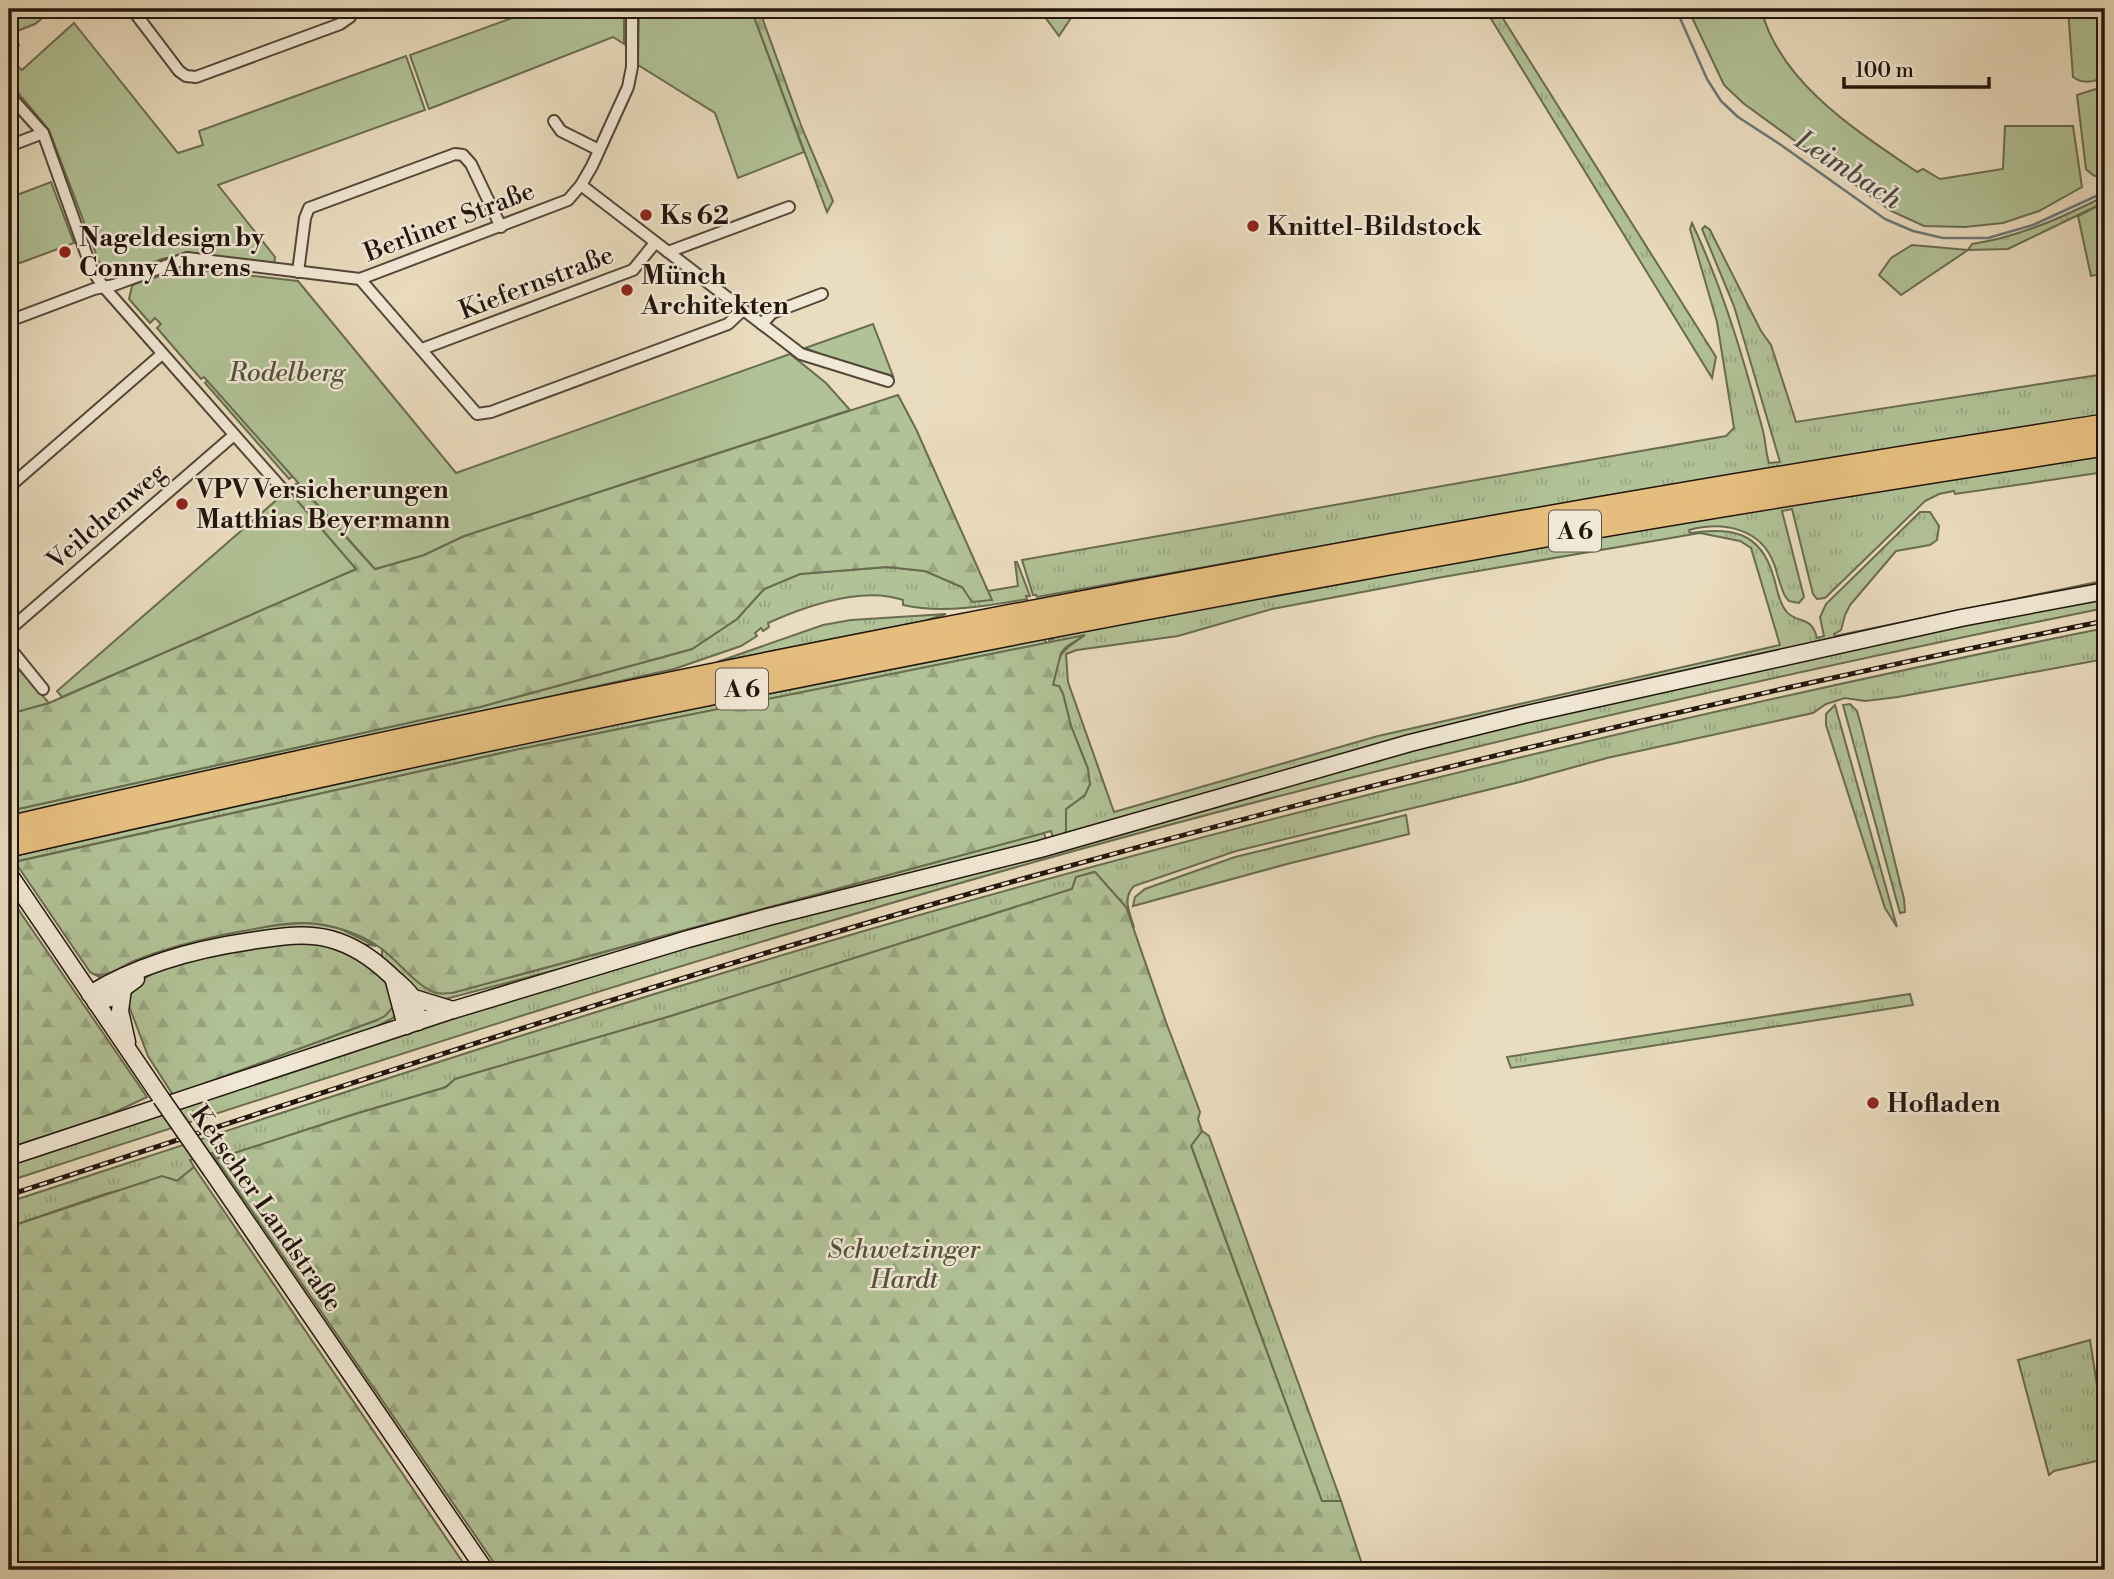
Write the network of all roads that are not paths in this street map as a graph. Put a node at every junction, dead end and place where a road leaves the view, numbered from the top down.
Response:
1 (132, 9) edge
2 (632, 9) edge
3 (350, 13) edge
4 (9, 95) edge
5 (554, 121) dead end
6 (43, 133) junction
7 (9, 146) edge
8 (599, 150) junction
9 (582, 185) junction
10 (789, 207) dead end
11 (500, 227) junction
12 (655, 243) junction
13 (668, 252) junction
14 (298, 272) junction
15 (360, 279) junction
16 (103, 286) junction
17 (822, 294) dead end
18 (743, 310) junction
19 (9, 321) edge
20 (762, 324) junction
21 (422, 349) junction
22 (162, 354) junction
23 (888, 381) dead end
24 (2105, 425) edge
25 (234, 435) junction
26 (2105, 445) edge
27 (9, 487) edge
28 (284, 491) dead end
29 (2105, 591) edge
30 (1040, 619) junction
31 (9, 630) edge
32 (9, 647) edge
33 (43, 689) dead end
34 (9, 827) edge
35 (9, 846) edge
36 (9, 874) edge
37 (153, 966) junction
38 (393, 978) junction
39 (123, 989) junction
40 (414, 998) junction
41 (93, 999) junction
42 (453, 1010) junction
43 (412, 1024) junction
44 (129, 1051) junction
45 (9, 1157) edge
46 (485, 1570) edge

1 - 3 street
2 - 8 street, Berliner Straße
4 - 6 street
5 - 8 street
6 - 7 street
6 - 16 street
8 - 9 street, Berliner Straße
9 - 11 street, Berliner Straße
9 - 12 street
10 - 13 street
11 - 14 street
11 - 15 street, Berliner Straße
12 - 13 street
12 - 21 street, Kiefernstraße
13 - 18 street
14 - 15 street, Berliner Straße
14 - 16 street, Berliner Straße
15 - 21 street
16 - 19 street, Berliner Straße
16 - 22 street
17 - 20 street
18 - 20 street
18 - 21 street
20 - 23 street
22 - 25 street
22 - 27 street
24 - 30 highway, A 6
25 - 28 street
25 - 31 street, Veilchenweg
26 - 30 highway, A 6
29 - 42 main road
30 - 34 highway, A 6
30 - 35 highway, A 6
32 - 33 street
36 - 41 main road, Ketscher Landstraße
37 - 38 main road
37 - 39 main road
37 - 41 main road
38 - 40 main road
38 - 43 main road
39 - 41 main road
39 - 44 main road
40 - 42 main road
40 - 43 main road
41 - 44 main road, Ketscher Landstraße
42 - 43 main road
43 - 45 main road
44 - 46 main road, Ketscher Landstraße, bridge

